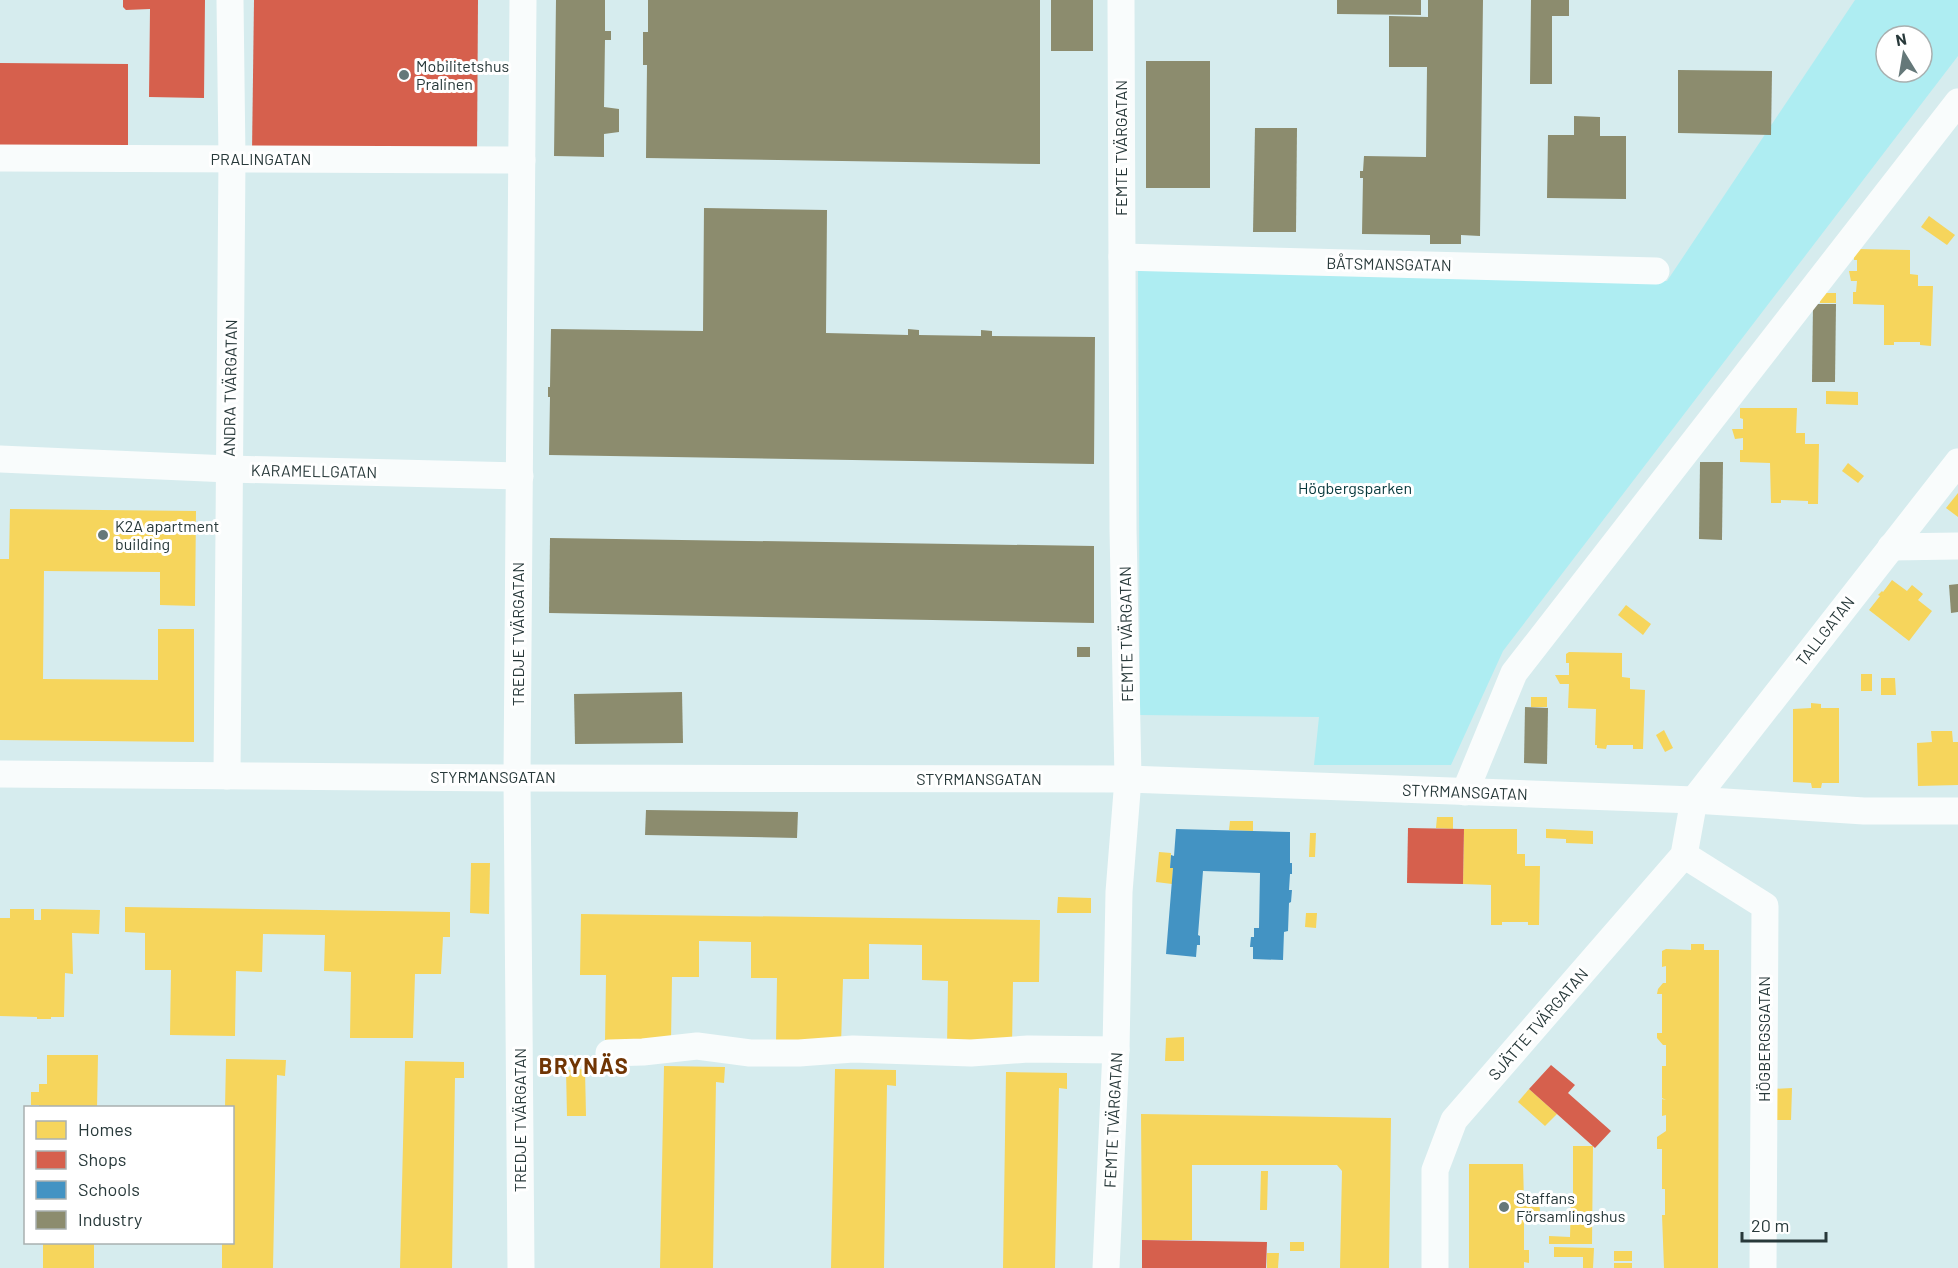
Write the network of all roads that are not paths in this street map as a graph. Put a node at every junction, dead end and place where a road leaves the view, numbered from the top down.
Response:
1 (230, 0) edge
2 (523, 0) edge
3 (1121, 0) edge
4 (1958, 102) edge
5 (0, 158) edge
6 (232, 159) junction
7 (522, 160) junction
8 (1122, 257) junction
9 (1656, 271) dead end
10 (0, 459) edge
11 (1958, 462) edge
12 (229, 469) junction
13 (519, 476) junction
14 (1958, 546) edge
15 (1891, 547) junction
16 (0, 774) edge
17 (227, 776) junction
18 (518, 778) junction
19 (1128, 779) junction
20 (1465, 792) junction
21 (1694, 800) junction
22 (1958, 811) edge
23 (1684, 855) junction
24 (1116, 1050) junction
25 (609, 1053) dead end
26 (520, 1268) edge
27 (1106, 1268) edge
28 (1435, 1268) edge
29 (1763, 1268) edge

1 - 6 street, ANDRA TVÄRGATAN
2 - 7 street, TREDJE TVÄRGATAN
3 - 8 street, FEMTE TVÄRGATAN
4 - 20 street
5 - 6 street, PRALINGATAN
6 - 7 street, PRALINGATAN
6 - 12 street, ANDRA TVÄRGATAN
7 - 13 street, TREDJE TVÄRGATAN
8 - 9 street, BÅTSMANSGATAN
8 - 19 street, FEMTE TVÄRGATAN
10 - 12 street, KARAMELLGATAN
11 - 15 street, TALLGATAN
12 - 13 street, KARAMELLGATAN
12 - 17 street, ANDRA TVÄRGATAN
13 - 18 street, TREDJE TVÄRGATAN
14 - 15 street
15 - 21 street, TALLGATAN
16 - 17 street, STYRMANSGATAN
17 - 18 street, STYRMANSGATAN
18 - 19 street, STYRMANSGATAN
18 - 26 street, TREDJE TVÄRGATAN
19 - 20 street, STYRMANSGATAN
19 - 24 street, FEMTE TVÄRGATAN
20 - 21 street, STYRMANSGATAN
21 - 22 street, STYRMANSGATAN
21 - 23 street
23 - 28 street, SJÄTTE TVÄRGATAN
23 - 29 street, HÖGBERGSGATAN
24 - 25 street
24 - 27 street, FEMTE TVÄRGATAN

